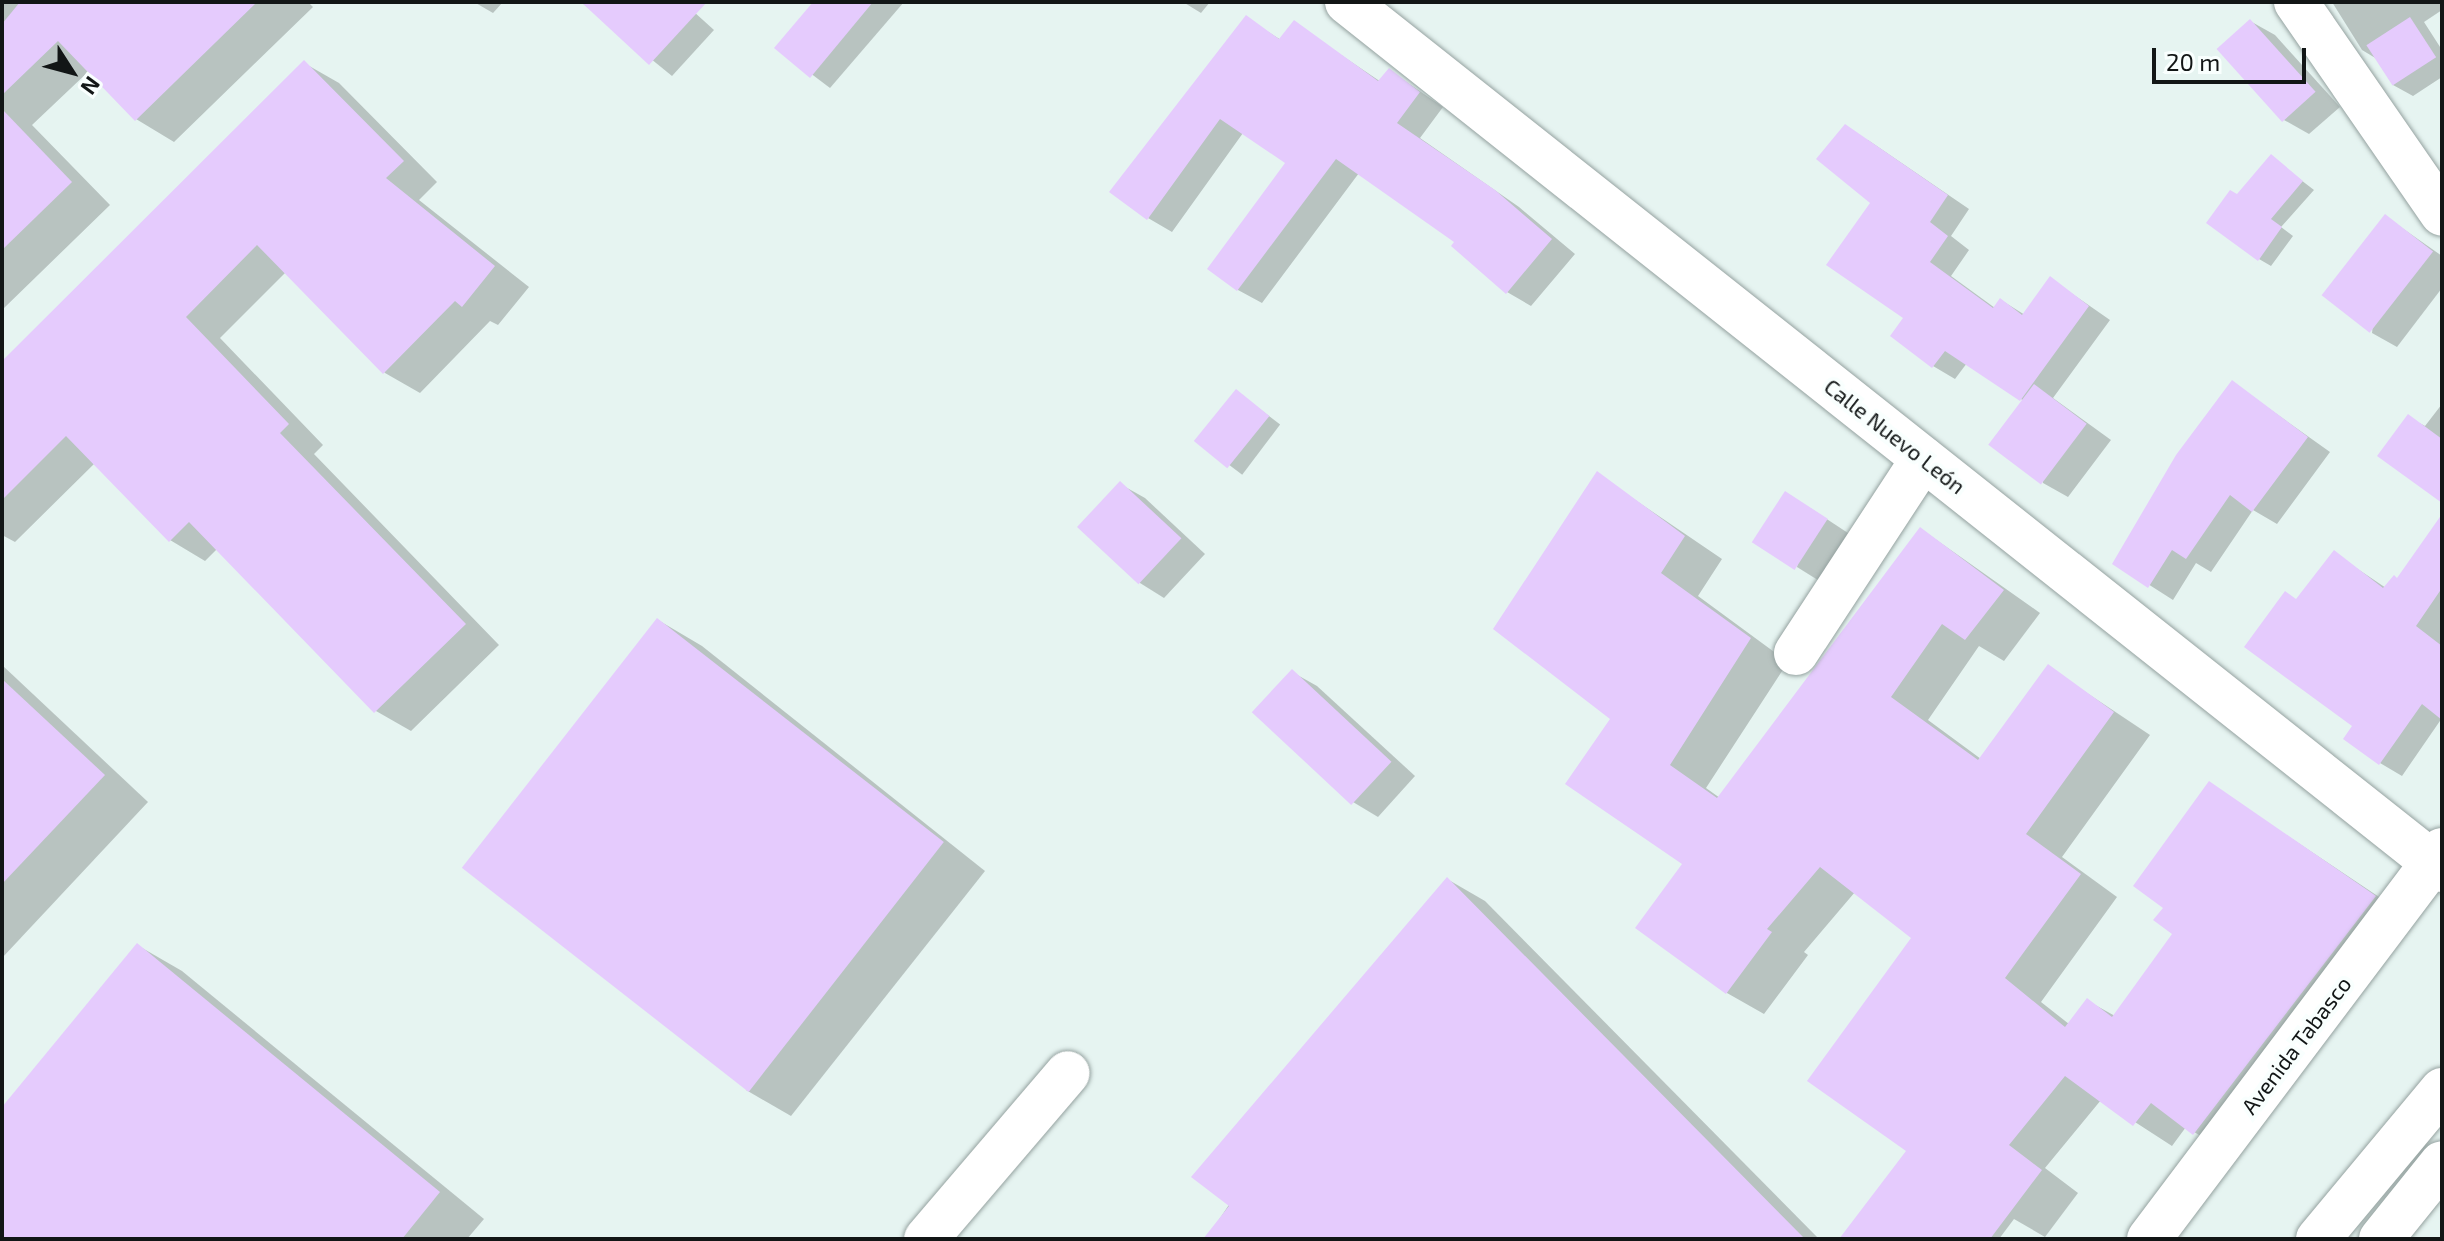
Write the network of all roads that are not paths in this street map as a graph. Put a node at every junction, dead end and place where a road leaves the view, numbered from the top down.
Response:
1 (1347, 2) edge
2 (2296, 2) edge
3 (2442, 214) edge
4 (1923, 459) junction
5 (1796, 653) dead end
6 (2439, 861) edge
7 (1068, 1073) dead end
8 (2442, 1090) edge
9 (2429, 1179) edge
10 (926, 1239) edge
11 (2149, 1239) edge
12 (2318, 1239) edge
13 (2381, 1239) edge

1 - 4 main road, Calle Nuevo León
2 - 3 main road
4 - 5 main road
4 - 6 main road, Calle Nuevo León
6 - 11 main road, Avenida Tabasco
7 - 10 main road
8 - 12 main road
9 - 13 main road

